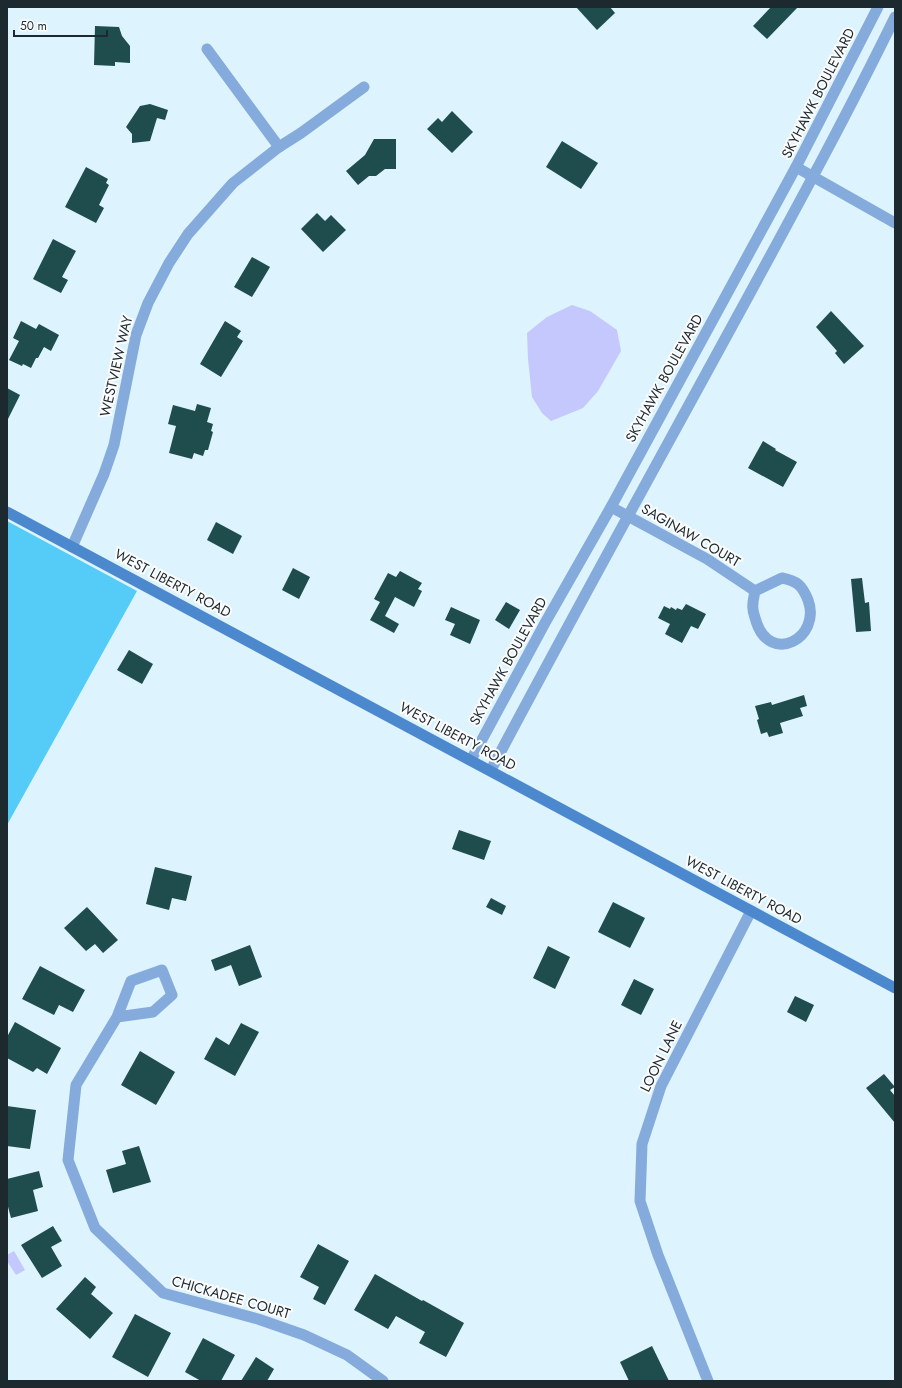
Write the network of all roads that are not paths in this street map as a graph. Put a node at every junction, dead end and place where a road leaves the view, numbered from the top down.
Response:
1 (878, 7) edge
2 (895, 17) edge
3 (207, 48) dead end
4 (364, 87) dead end
5 (279, 147) junction
6 (796, 167) junction
7 (813, 178) junction
8 (895, 223) edge
9 (611, 507) junction
10 (7, 512) edge
11 (628, 517) junction
12 (72, 547) junction
13 (754, 591) junction
14 (471, 760) junction
15 (491, 770) junction
16 (752, 911) junction
17 (895, 988) edge
18 (117, 1017) junction
19 (383, 1381) edge
20 (708, 1381) edge

1 - 6 street, SKYHAWK BOULEVARD
2 - 7 street
3 - 5 street
4 - 5 street, WESTVIEW WAY
5 - 12 street, WESTVIEW WAY
6 - 7 street
6 - 9 street, SKYHAWK BOULEVARD
7 - 8 street
7 - 11 street
9 - 11 street, SAGINAW COURT
9 - 14 street, SKYHAWK BOULEVARD
10 - 12 main road, WEST LIBERTY ROAD
11 - 13 street, SAGINAW COURT
11 - 15 street
12 - 14 main road, WEST LIBERTY ROAD
13 - 13 street
14 - 15 main road, WEST LIBERTY ROAD
15 - 16 main road, WEST LIBERTY ROAD
16 - 17 main road, WEST LIBERTY ROAD
16 - 20 street, LOON LANE
18 - 18 street, CHICKADEE COURT
18 - 19 street, CHICKADEE COURT

